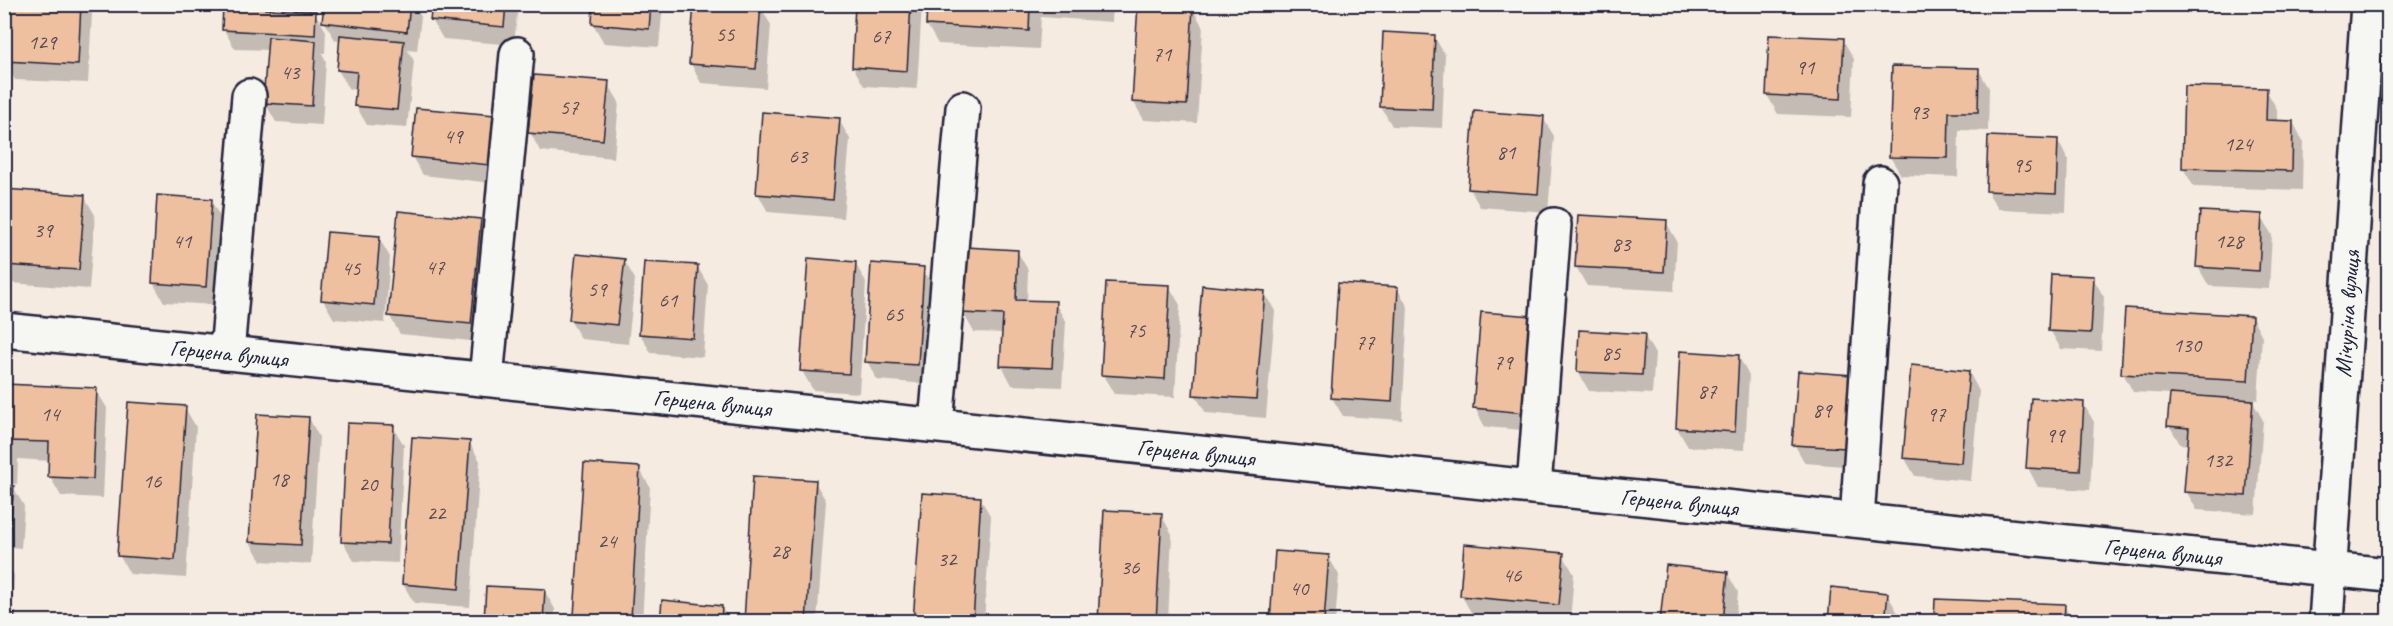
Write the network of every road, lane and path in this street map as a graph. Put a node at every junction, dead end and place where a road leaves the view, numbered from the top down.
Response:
1 (2368, 4) edge
2 (517, 54) dead end
3 (249, 96) dead end
4 (963, 108) dead end
5 (1880, 183) dead end
6 (1554, 225) dead end
7 (4, 330) edge
8 (227, 352) junction
9 (486, 379) junction
10 (936, 425) junction
11 (1534, 487) junction
12 (1857, 520) junction
13 (2330, 569) junction
14 (2388, 575) edge
15 (2326, 621) edge

1 - 13 street, Мічуріна вулиця
2 - 9 street
3 - 8 street
4 - 10 street
5 - 12 street
6 - 11 street
7 - 8 street, Герцена вулиця
8 - 9 street, Герцена вулиця
9 - 10 street, Герцена вулиця
10 - 11 street, Герцена вулиця
11 - 12 street, Герцена вулиця
12 - 13 street, Герцена вулиця
13 - 14 street, Герцена вулиця
13 - 15 street, Мічуріна вулиця

